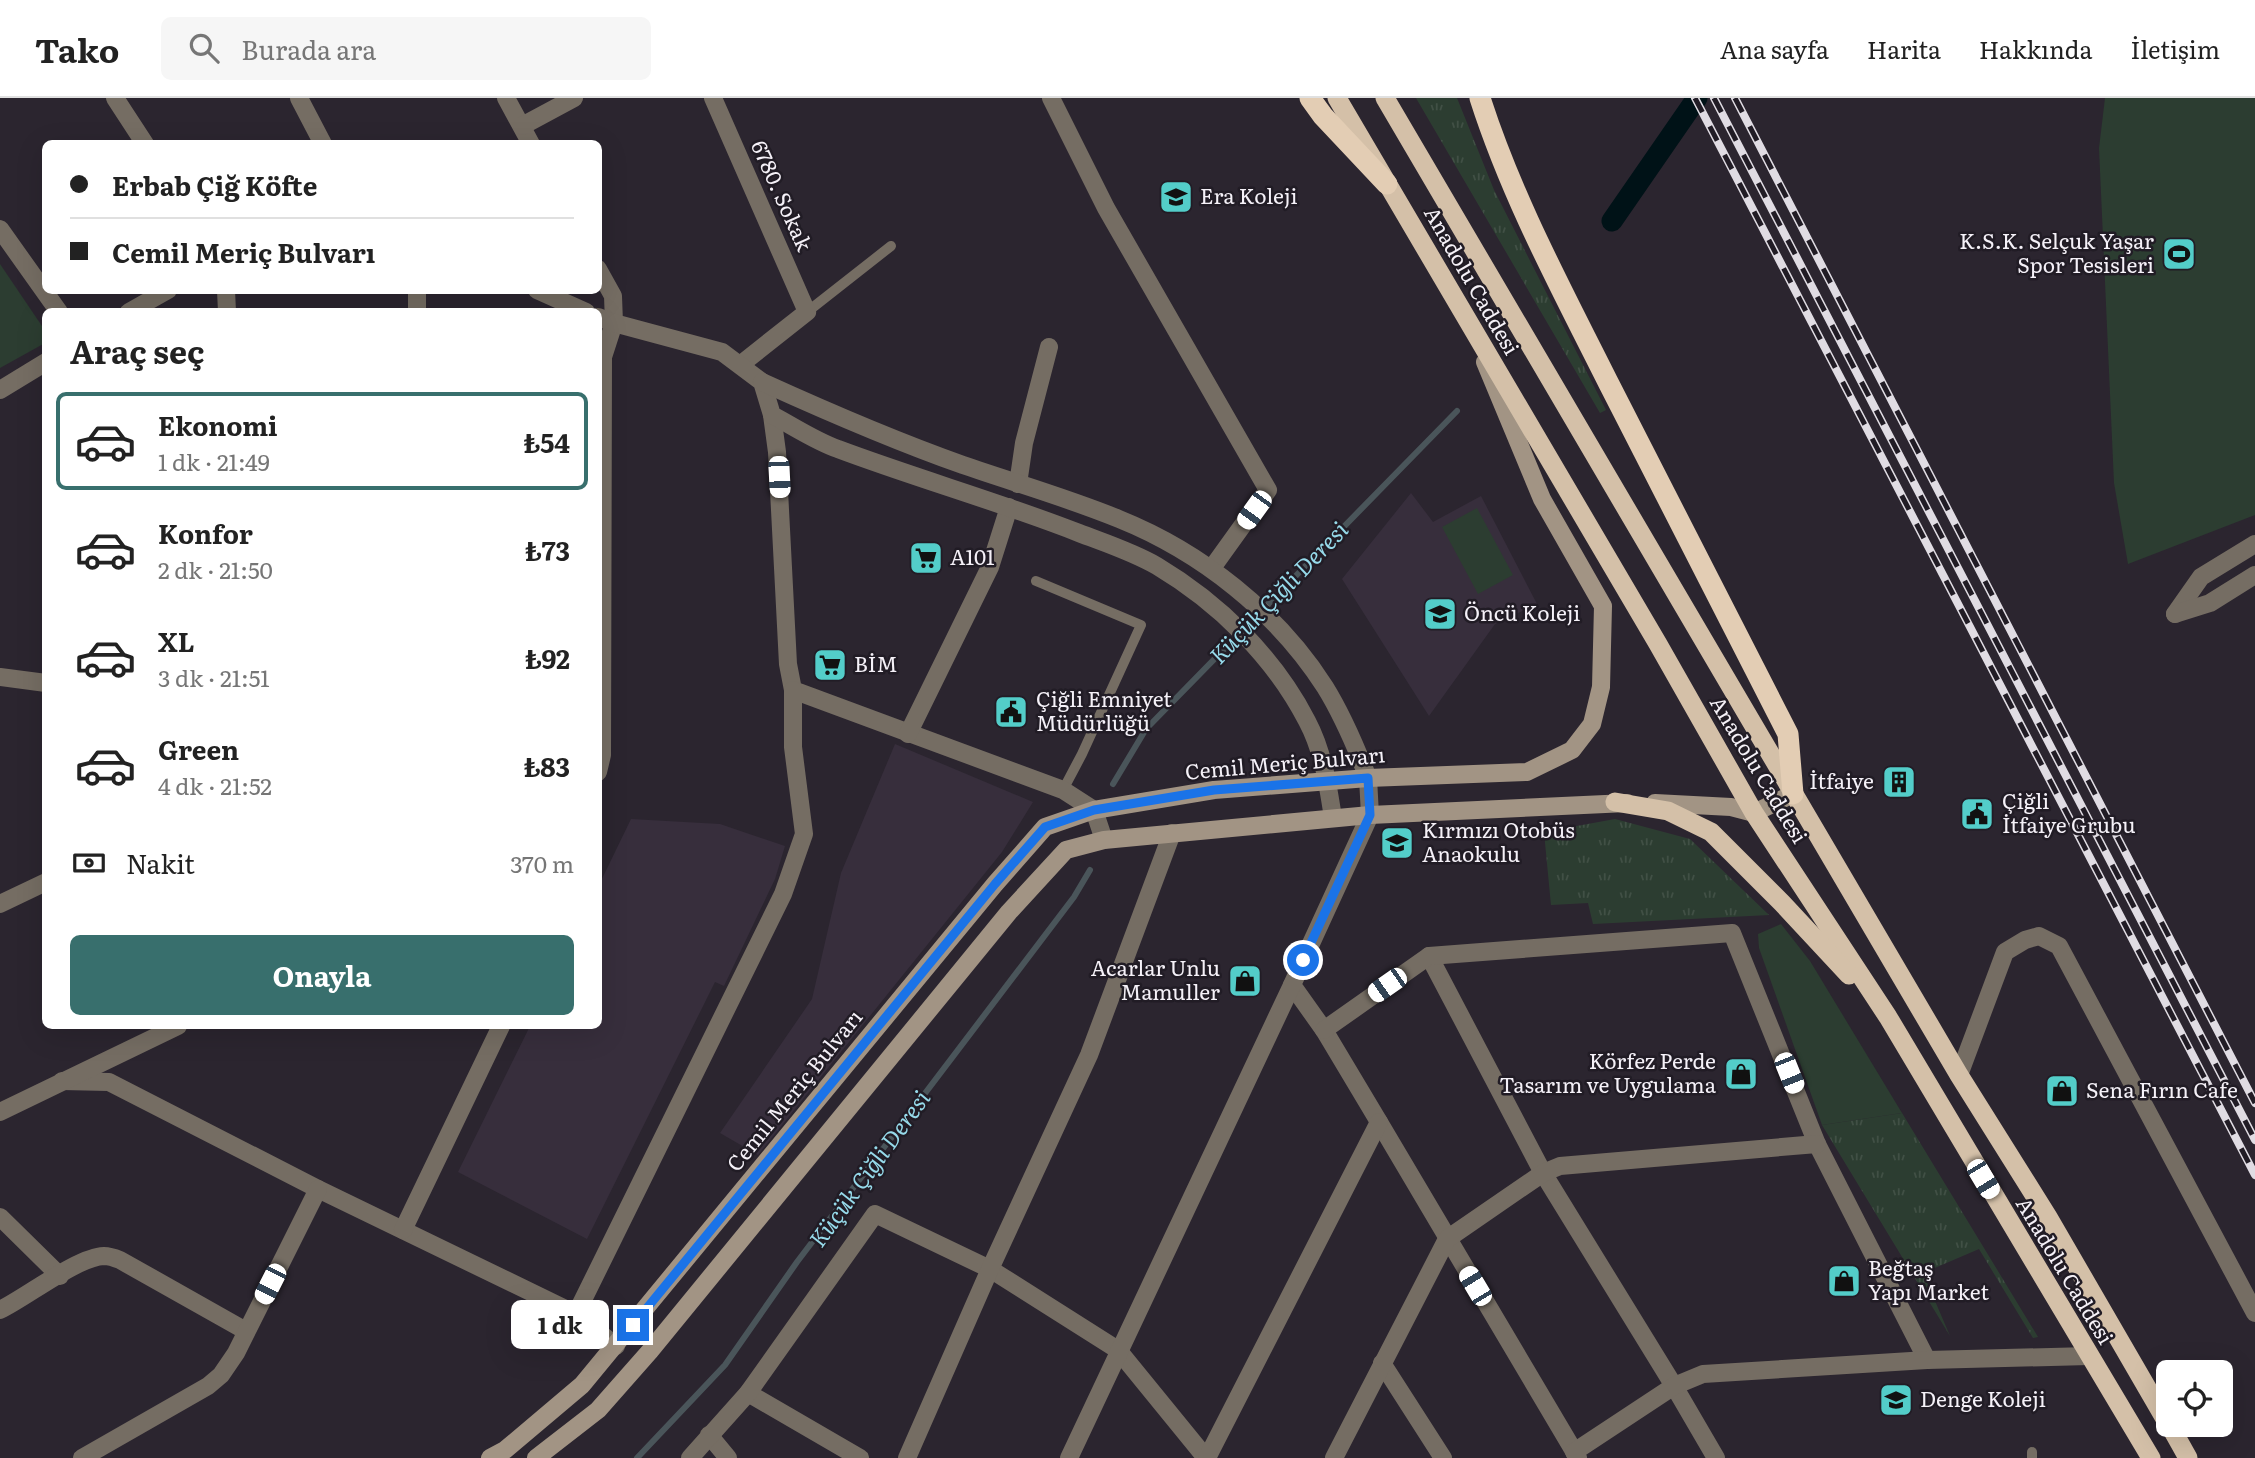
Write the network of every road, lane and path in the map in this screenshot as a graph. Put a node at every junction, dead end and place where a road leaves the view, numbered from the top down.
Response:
1 (115, 98) edge
2 (299, 98) edge
3 (506, 98) edge
4 (574, 98) edge
5 (713, 98) edge
6 (1051, 98) edge
7 (1310, 98) edge
8 (1337, 98) edge
9 (1385, 98) edge
10 (1480, 98) edge
11 (522, 126) junction
12 (142, 140) edge
13 (321, 140) edge
14 (529, 140) edge
15 (1387, 184) junction
16 (0, 229) edge
17 (891, 246) dead end
18 (602, 276) edge
19 (42, 288) edge
20 (161, 294) edge
21 (546, 294) edge
22 (136, 308) edge
23 (577, 308) edge
24 (807, 312) junction
25 (606, 320) edge
26 (1470, 327) junction
27 (1049, 347) dead end
28 (42, 364) edge
29 (740, 365) junction
30 (762, 382) junction
31 (0, 390) edge
32 (772, 415) junction
33 (1018, 484) junction
34 (1009, 507) junction
35 (2255, 544) edge
36 (1212, 568) junction
37 (2255, 575) edge
38 (1036, 581) dead end
39 (0, 677) edge
40 (23, 681) junction
41 (42, 682) edge
42 (0, 689) edge
43 (793, 690) junction
44 (908, 734) junction
45 (602, 755) edge
46 (1368, 778) junction
47 (1328, 783) junction
48 (1063, 790) junction
49 (1793, 794) junction
50 (1615, 802) junction
51 (1094, 810) junction
52 (1754, 813) junction
53 (1370, 815) junction
54 (1333, 818) junction
55 (1172, 833) junction
56 (1104, 840) junction
57 (42, 884) edge
58 (0, 905) edge
59 (1429, 956) junction
60 (1292, 985) junction
61 (1888, 1017) junction
62 (172, 1029) edge
63 (500, 1029) edge
64 (1324, 1030) junction
65 (1959, 1075) junction
66 (62, 1081) junction
67 (0, 1112) edge
68 (1379, 1122) junction
69 (1817, 1144) junction
70 (1543, 1173) junction
71 (318, 1189) junction
72 (0, 1217) edge
73 (403, 1230) junction
74 (1447, 1239) junction
75 (990, 1269) junction
76 (60, 1276) junction
77 (0, 1310) edge
78 (2255, 1313) edge
79 (576, 1314) junction
80 (246, 1331) junction
81 (616, 1346) junction
82 (1118, 1350) junction
83 (2089, 1356) junction
84 (1927, 1360) junction
85 (1382, 1363) junction
86 (1674, 1386) junction
87 (748, 1394) junction
88 (2156, 1403) edge
89 (709, 1435) junction
90 (2176, 1437) edge
91 (1576, 1455) edge
92 (82, 1458) edge
93 (490, 1458) edge
94 (536, 1458) edge
95 (690, 1458) edge
96 (728, 1458) edge
97 (860, 1458) edge
98 (907, 1458) edge
99 (1069, 1458) edge
100 (1206, 1458) edge
101 (1334, 1458) edge
102 (1443, 1458) edge
103 (1716, 1458) edge
104 (2151, 1458) edge
105 (2188, 1458) edge

1 - 12 street
2 - 13 street
3 - 11 street
4 - 11 street
5 - 24 street, 6780. Sokak
6 - 36 street
7 - 15 highway
8 - 15 highway, Anadolu Caddesi
9 - 49 highway, Anadolu Caddesi
10 - 49 highway
11 - 14 street
15 - 26 highway, Anadolu Caddesi
16 - 19 street
17 - 24 lane
18 - 25 street
20 - 22 street
21 - 23 street
24 - 29 street
25 - 29 street
25 - 45 street
26 - 46 main road, Cemil Meriç Bulvarı
26 - 52 highway, Anadolu Caddesi
27 - 33 street
28 - 31 street
29 - 30 street
30 - 32 street
30 - 33 street
32 - 34 street
32 - 43 street
33 - 36 street
34 - 44 street
34 - 47 street
35 - 37 street
36 - 46 street
38 - 48 lane
39 - 40 street
40 - 41 street
40 - 42 street
43 - 44 street
43 - 79 street
44 - 48 street
46 - 47 main road, Cemil Meriç Bulvarı
46 - 53 street
47 - 51 main road, Cemil Meriç Bulvarı
47 - 54 street
48 - 51 street
49 - 52 main road
49 - 65 highway, Anadolu Caddesi
50 - 52 main road
50 - 53 main road
50 - 61 highway
51 - 56 street
51 - 81 main road, Cemil Meriç Bulvarı
52 - 61 highway, Anadolu Caddesi
53 - 54 main road
53 - 60 street
54 - 55 main road
55 - 56 main road
55 - 75 street
56 - 94 main road
57 - 58 street
59 - 64 street
59 - 69 street
59 - 70 street
60 - 64 street
60 - 82 street
61 - 83 highway, Anadolu Caddesi
62 - 66 street
63 - 73 street
64 - 68 street
65 - 78 street
65 - 88 highway, Anadolu Caddesi
66 - 67 street
66 - 71 street
68 - 74 street
68 - 100 street
69 - 70 street
69 - 84 street
70 - 74 street
70 - 86 street
71 - 73 street
71 - 80 street
72 - 76 street
73 - 79 street
74 - 85 street
74 - 91 street
75 - 82 street
75 - 87 street
75 - 98 street
76 - 77 street
76 - 80 street
79 - 81 street
80 - 92 street
81 - 93 main road, Cemil Meriç Bulvarı
82 - 99 street
82 - 100 street
83 - 84 street
83 - 104 highway, Anadolu Caddesi
84 - 86 street
85 - 101 street
85 - 102 street
86 - 91 street
86 - 103 street
87 - 89 street
87 - 97 street
89 - 95 street
89 - 96 street
90 - 105 highway, Anadolu Caddesi

